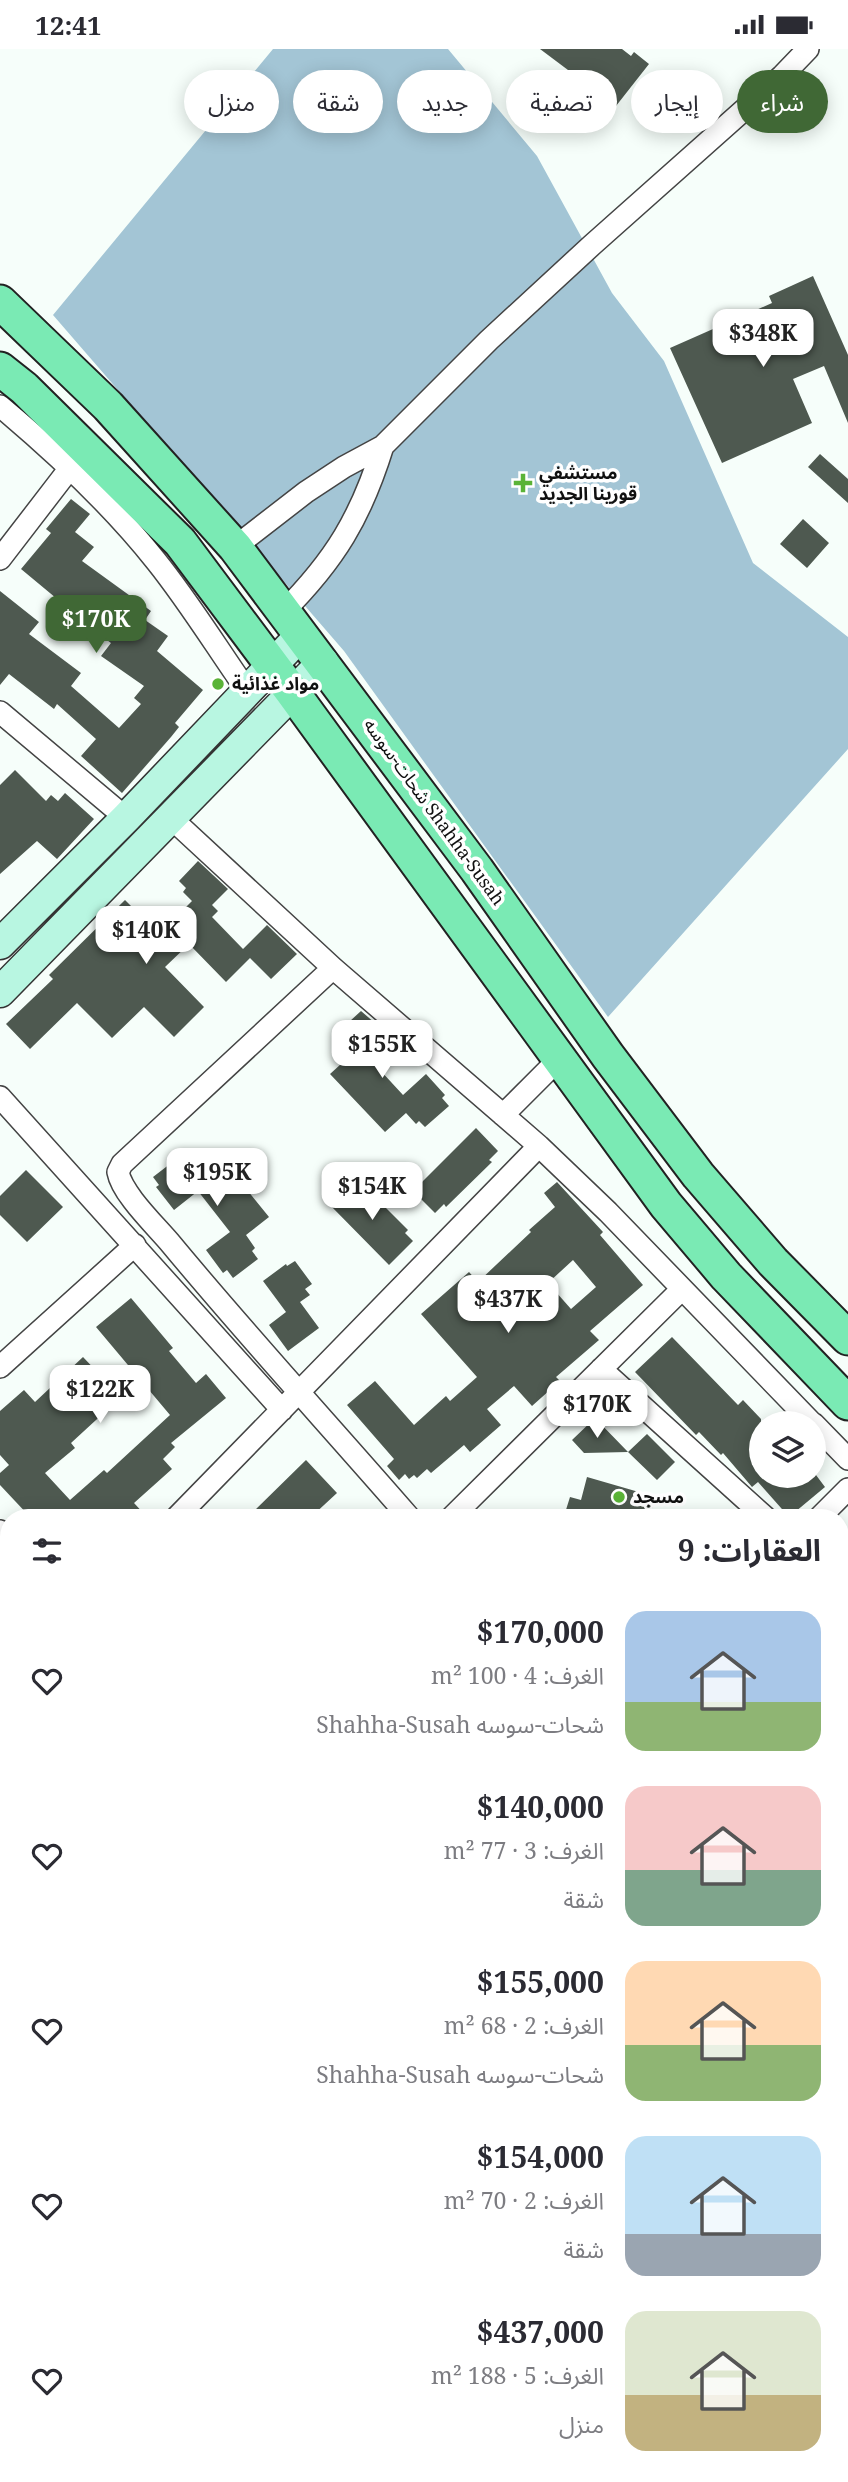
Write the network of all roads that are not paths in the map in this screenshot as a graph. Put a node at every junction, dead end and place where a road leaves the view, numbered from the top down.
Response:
1 (808, 49) edge
2 (0, 302) edge
3 (0, 369) edge
4 (0, 406) edge
5 (383, 446) junction
6 (70, 468) junction
7 (235, 547) junction
8 (0, 559) edge
9 (292, 624) junction
10 (323, 662) junction
11 (273, 666) junction
12 (248, 692) junction
13 (293, 693) junction
14 (0, 712) edge
15 (126, 818) junction
16 (171, 818) junction
17 (0, 944) edge
18 (333, 968) junction
19 (0, 992) edge
20 (559, 1059) junction
21 (0, 1097) edge
22 (503, 1115) junction
23 (539, 1146) junction
24 (135, 1245) junction
25 (682, 1289) junction
26 (848, 1338) edge
27 (0, 1367) edge
28 (601, 1369) junction
29 (300, 1392) junction
30 (848, 1403) edge
31 (282, 1410) junction
32 (800, 1411) edge
33 (826, 1437) edge
34 (848, 1459) edge
35 (848, 1489) edge
36 (185, 1509) edge
37 (402, 1509) edge
38 (460, 1509) edge
39 (756, 1509) edge
40 (828, 1509) edge

1 - 5 street
2 - 7 main road, شحات-سوسه Shahha-Susah
3 - 11 main road
4 - 6 street
5 - 7 street
5 - 9 street
6 - 8 street
6 - 12 street
7 - 9 main road, شحات-سوسه Shahha-Susah
9 - 10 main road, شحات-سوسه Shahha-Susah
9 - 11 street
10 - 13 street
10 - 26 main road, شحات-سوسه Shahha-Susah
11 - 12 street
11 - 13 main road
12 - 15 street
13 - 16 street
13 - 20 main road
14 - 15 street
15 - 17 street
16 - 18 street
16 - 19 street
18 - 22 street
18 - 29 street
20 - 22 street
20 - 30 main road
21 - 24 street
22 - 23 street
23 - 25 street
23 - 29 street
24 - 27 street
24 - 31 street
25 - 28 street
25 - 32 street
28 - 38 street
28 - 39 street
29 - 31 street
29 - 37 street
31 - 36 street
33 - 34 street
35 - 40 street

